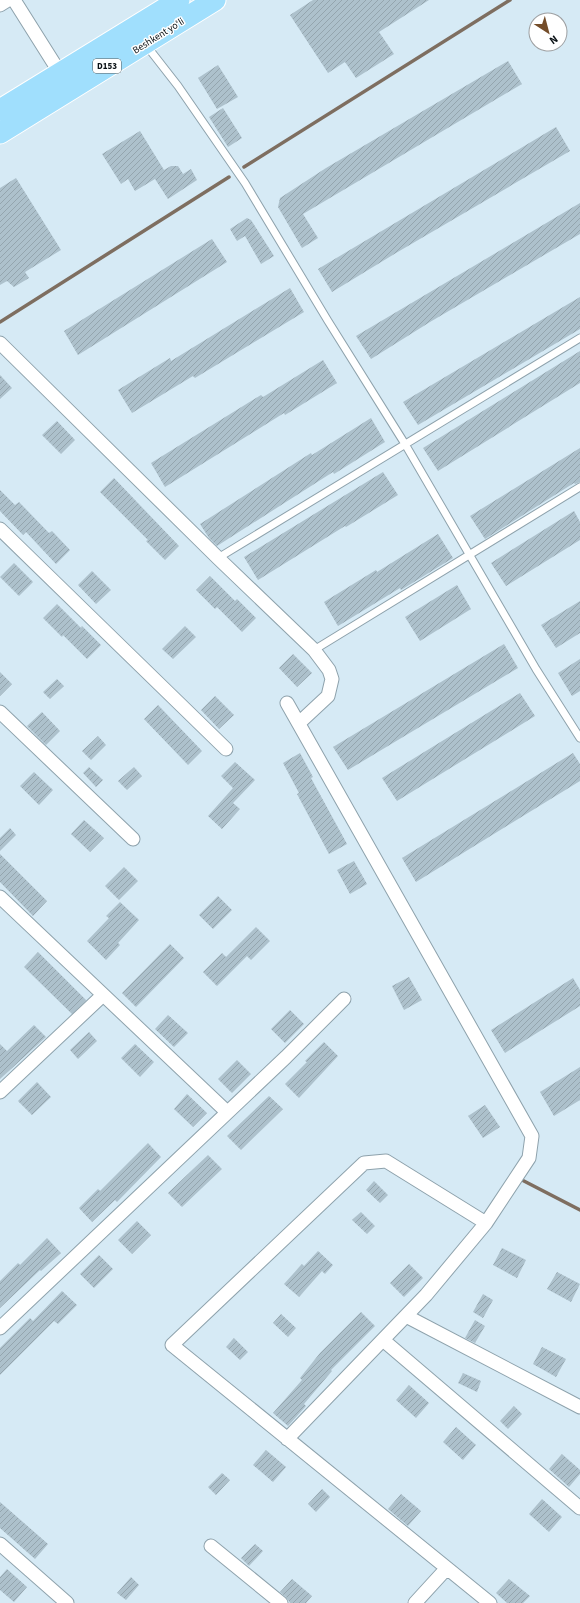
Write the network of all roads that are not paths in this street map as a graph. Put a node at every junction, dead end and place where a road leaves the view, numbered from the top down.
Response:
1 (8, 0) edge
2 (14, 0) edge
3 (179, 0) edge
4 (215, 0) edge
5 (0, 5) edge
6 (144, 43) junction
7 (60, 73) junction
8 (0, 110) edge
9 (0, 133) edge
10 (580, 338) edge
11 (0, 343) edge
12 (405, 444) junction
13 (580, 487) edge
14 (0, 530) edge
15 (471, 555) junction
16 (218, 558) junction
17 (314, 650) junction
18 (287, 703) dead end
19 (0, 712) edge
20 (299, 723) junction
21 (580, 738) edge
22 (226, 749) dead end
23 (133, 839) dead end
24 (0, 897) edge
25 (102, 995) junction
26 (344, 1000) dead end
27 (0, 1092) edge
28 (227, 1112) junction
29 (486, 1223) junction
30 (406, 1316) junction
31 (0, 1328) edge
32 (383, 1340) junction
33 (580, 1407) edge
34 (288, 1439) junction
35 (580, 1508) edge
36 (0, 1544) edge
37 (211, 1546) dead end
38 (447, 1568) junction
39 (67, 1603) edge
40 (281, 1603) edge
41 (414, 1603) edge
42 (490, 1603) edge

1 - 5 street
2 - 7 street
3 - 7 main road, Beshkent yoʻli / D153
4 - 6 main road, Beshkent yoʻli / D153
6 - 9 main road, Beshkent yoʻli / D153
6 - 12 lane
7 - 8 main road, Beshkent yoʻli / D153
10 - 12 lane
11 - 16 street
12 - 15 lane
12 - 16 lane
13 - 15 lane
14 - 22 street
15 - 17 lane
15 - 21 lane
16 - 17 street
17 - 20 street
18 - 20 street
19 - 23 street
20 - 29 street
24 - 25 street
25 - 27 street
25 - 28 street
26 - 28 street
28 - 31 street
29 - 30 street
29 - 34 street
30 - 32 street
30 - 33 street
32 - 34 street
32 - 35 street
34 - 38 street
36 - 39 street
37 - 40 street
38 - 41 street
38 - 42 street

